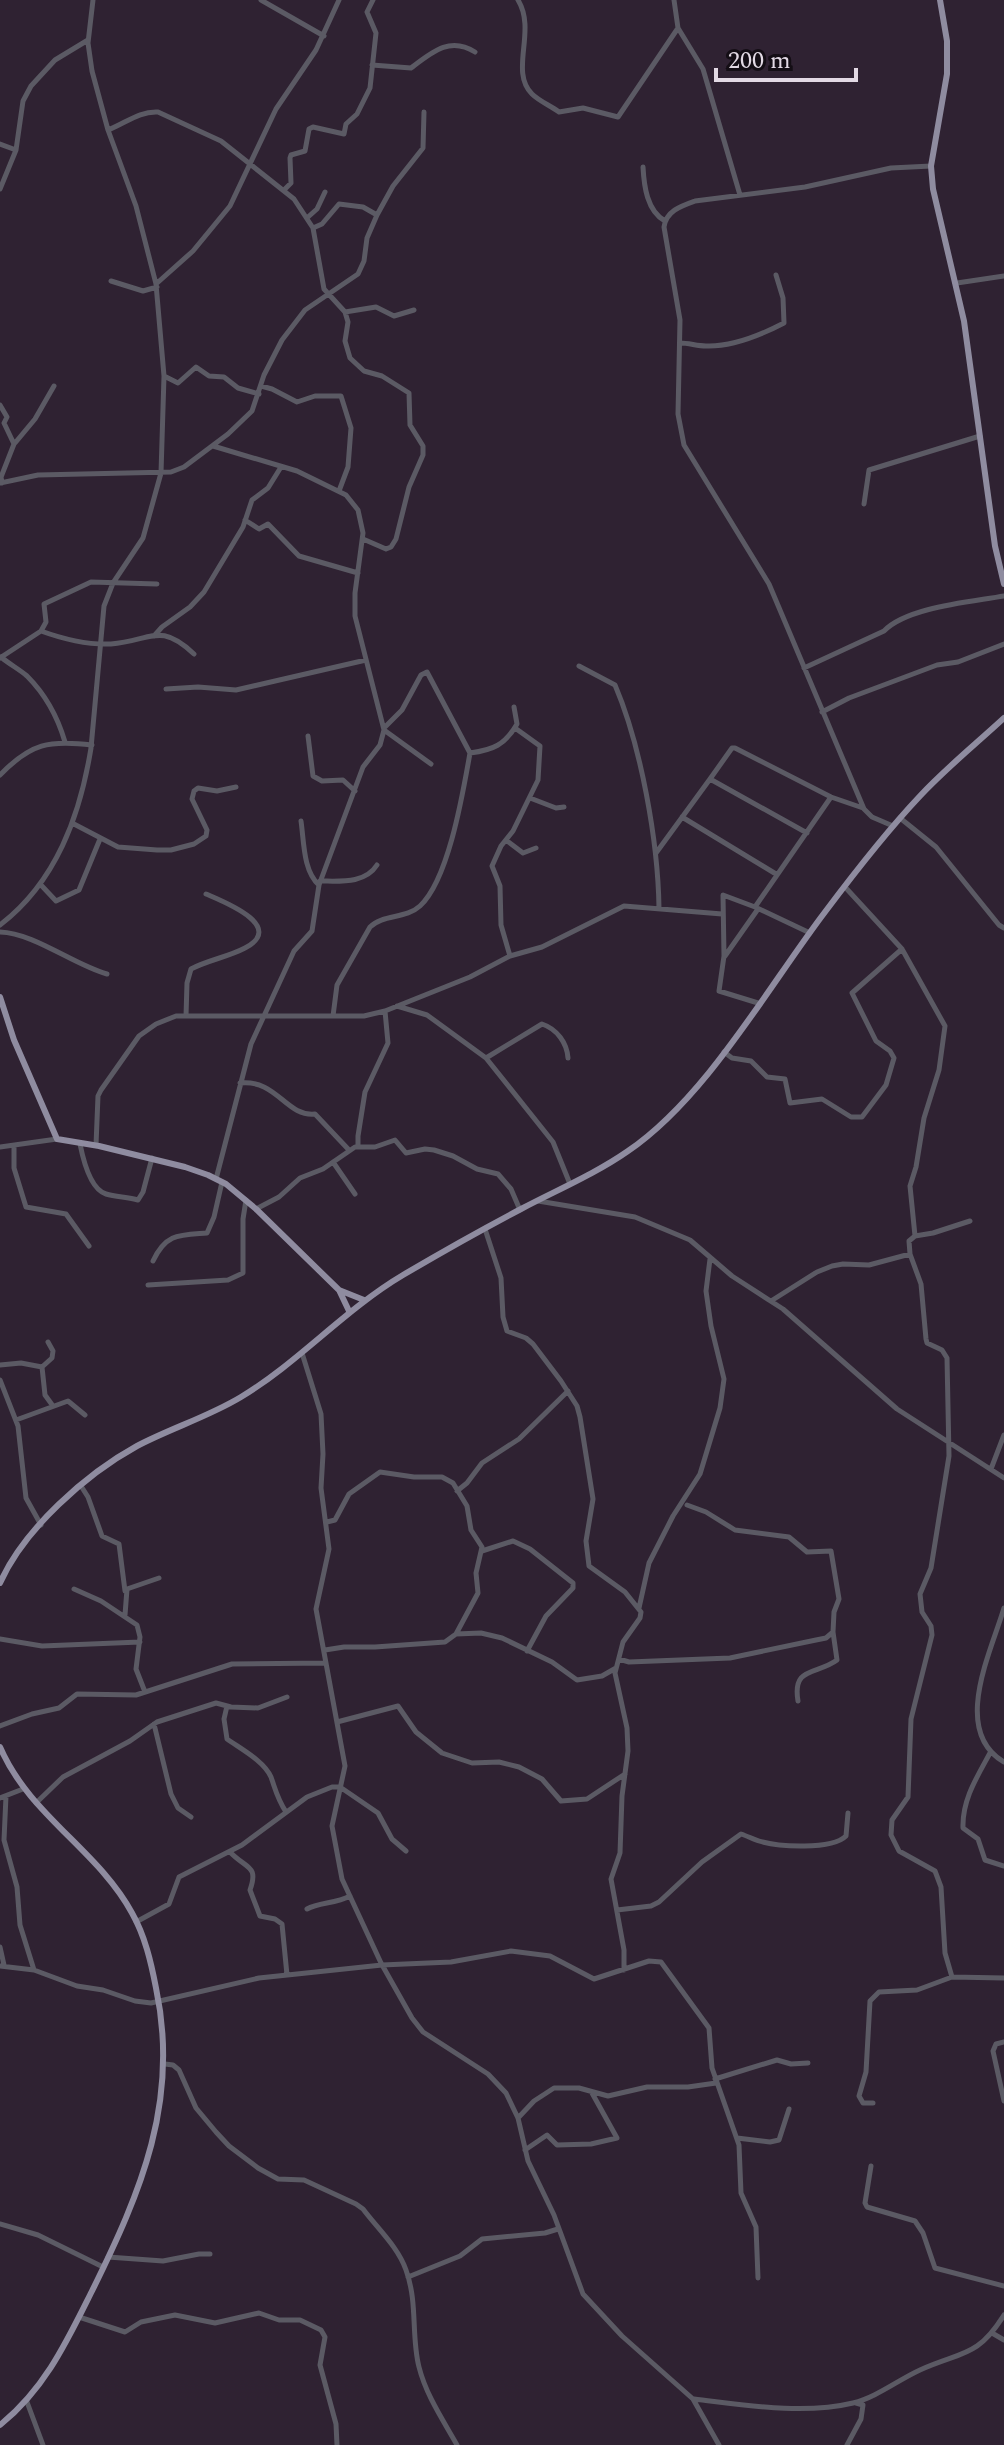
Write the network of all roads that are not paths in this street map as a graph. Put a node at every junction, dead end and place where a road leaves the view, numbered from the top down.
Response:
1 (93, 0) edge
2 (261, 0) edge
3 (339, 0) edge
4 (373, 0) edge
5 (518, 0) edge
6 (674, 0) edge
7 (940, 0) edge
8 (678, 28) junction
9 (324, 36) junction
10 (88, 40) junction
11 (475, 52) dead end
12 (372, 65) junction
13 (424, 112) dead end
14 (108, 130) junction
15 (0, 144) edge
16 (16, 150) junction
17 (931, 166) junction
18 (250, 167) junction
19 (643, 167) dead end
20 (0, 187) edge
21 (284, 190) junction
22 (325, 192) dead end
23 (740, 195) junction
24 (377, 215) junction
25 (308, 217) junction
26 (665, 221) junction
27 (313, 228) junction
28 (776, 275) dead end
29 (1004, 276) edge
30 (111, 281) dead end
31 (957, 283) junction
32 (156, 286) junction
33 (327, 293) junction
34 (414, 310) dead end
35 (345, 312) junction
36 (680, 343) junction
37 (164, 376) junction
38 (54, 386) dead end
39 (261, 386) junction
40 (259, 394) junction
41 (0, 405) edge
42 (2, 423) edge
43 (981, 436) junction
44 (14, 444) junction
45 (213, 446) junction
46 (281, 467) junction
47 (161, 473) junction
48 (1, 483) edge
49 (339, 491) junction
50 (864, 504) dead end
51 (245, 520) junction
52 (363, 539) junction
53 (358, 573) junction
54 (113, 583) junction
55 (157, 584) dead end
56 (1004, 584) edge
57 (1004, 596) edge
58 (41, 631) junction
59 (154, 636) junction
60 (101, 644) junction
61 (1004, 644) edge
62 (194, 654) dead end
63 (1, 658) edge
64 (366, 660) junction
65 (579, 666) dead end
66 (804, 668) junction
67 (166, 689) dead end
68 (514, 707) dead end
69 (822, 712) junction
70 (1004, 718) edge
71 (515, 728) junction
72 (384, 729) junction
73 (308, 736) dead end
74 (65, 742) junction
75 (92, 745) junction
76 (470, 753) junction
77 (431, 764) dead end
78 (0, 775) edge
79 (710, 779) junction
80 (236, 787) dead end
81 (355, 791) junction
82 (831, 797) junction
83 (530, 798) junction
84 (564, 807) dead end
85 (864, 809) junction
86 (682, 817) junction
87 (900, 818) junction
88 (301, 821) dead end
89 (72, 823) junction
90 (893, 826) junction
91 (807, 833) junction
92 (100, 839) junction
93 (506, 840) junction
94 (536, 848) dead end
95 (655, 854) junction
96 (377, 865) dead end
97 (776, 874) junction
98 (320, 883) junction
99 (41, 885) junction
100 (845, 887) junction
101 (206, 894) dead end
102 (659, 908) junction
103 (757, 908) junction
104 (722, 914) junction
105 (0, 925) edge
106 (1004, 928) edge
107 (0, 932) edge
108 (810, 933) junction
109 (902, 949) junction
110 (510, 956) junction
111 (724, 956) junction
112 (107, 974) dead end
113 (0, 997) edge
114 (758, 1003) junction
115 (396, 1006) junction
116 (385, 1011) junction
117 (186, 1016) junction
118 (333, 1016) junction
119 (262, 1017) junction
120 (724, 1052) junction
121 (486, 1058) junction
122 (568, 1058) dead end
123 (240, 1083) junction
124 (57, 1139) junction
125 (80, 1144) junction
126 (96, 1145) junction
127 (14, 1146) junction
128 (0, 1147) edge
129 (358, 1147) junction
130 (349, 1150) junction
131 (152, 1158) junction
132 (333, 1162) junction
133 (219, 1181) junction
134 (570, 1184) junction
135 (355, 1194) dead end
136 (246, 1200) junction
137 (537, 1201) junction
138 (256, 1209) junction
139 (520, 1210) junction
140 (970, 1221) dead end
141 (485, 1229) junction
142 (915, 1236) junction
143 (89, 1246) dead end
144 (910, 1254) junction
145 (710, 1258) junction
146 (153, 1261) dead end
147 (148, 1285) dead end
148 (339, 1290) junction
149 (364, 1300) junction
150 (771, 1301) junction
151 (349, 1311) junction
152 (48, 1342) dead end
153 (302, 1353) junction
154 (0, 1365) edge
155 (42, 1367) junction
156 (0, 1380) edge
157 (568, 1391) junction
158 (53, 1406) junction
159 (85, 1415) dead end
160 (16, 1420) junction
161 (1004, 1435) edge
162 (948, 1441) junction
163 (991, 1469) junction
164 (1004, 1478) edge
165 (81, 1486) junction
166 (457, 1491) junction
167 (687, 1505) dead end
168 (327, 1522) junction
169 (41, 1525) junction
170 (482, 1551) junction
171 (159, 1578) dead end
172 (0, 1583) edge
173 (74, 1589) dead end
174 (125, 1591) junction
175 (1004, 1608) edge
176 (639, 1609) junction
177 (125, 1616) junction
178 (833, 1632) junction
179 (456, 1634) junction
180 (0, 1639) edge
181 (140, 1642) junction
182 (325, 1650) junction
183 (527, 1651) junction
184 (619, 1658) junction
185 (326, 1663) junction
186 (616, 1668) junction
187 (146, 1693) junction
188 (287, 1697) dead end
189 (798, 1701) dead end
190 (227, 1706) junction
191 (337, 1722) junction
192 (154, 1724) junction
193 (0, 1726) edge
194 (0, 1747) edge
195 (990, 1753) junction
196 (1004, 1762) edge
197 (625, 1774) junction
198 (340, 1787) junction
199 (23, 1789) junction
200 (3, 1797) edge
201 (36, 1804) junction
202 (286, 1812) junction
203 (848, 1813) dead end
204 (191, 1817) dead end
205 (406, 1851) dead end
206 (230, 1852) junction
207 (1004, 1866) edge
208 (350, 1896) junction
209 (307, 1909) dead end
210 (617, 1910) junction
211 (136, 1922) junction
212 (0, 1947) edge
213 (382, 1965) junction
214 (2, 1966) edge
215 (34, 1970) junction
216 (624, 1970) junction
217 (287, 1975) junction
218 (952, 1977) junction
219 (1004, 1978) edge
220 (159, 2001) junction
221 (1004, 2042) edge
222 (808, 2063) dead end
223 (165, 2064) junction
224 (716, 2081) junction
225 (592, 2092) junction
226 (1004, 2101) edge
227 (873, 2103) dead end
228 (789, 2109) dead end
229 (518, 2118) junction
230 (737, 2138) junction
231 (525, 2150) junction
232 (871, 2166) dead end
233 (0, 2224) edge
234 (558, 2229) junction
235 (210, 2254) dead end
236 (108, 2257) junction
237 (103, 2267) junction
238 (408, 2277) junction
239 (758, 2278) dead end
240 (1004, 2286) edge
241 (1004, 2315) edge
242 (79, 2317) junction
243 (992, 2333) junction
244 (1004, 2340) edge
245 (693, 2399) junction
246 (27, 2402) junction
247 (856, 2402) junction
248 (0, 2425) edge
249 (43, 2445) edge
250 (337, 2445) edge
251 (457, 2445) edge
252 (719, 2445) edge
253 (847, 2445) edge

1 - 10 street
2 - 9 street
3 - 9 street
4 - 12 street
5 - 8 street
6 - 8 street
7 - 17 main road
8 - 23 street
9 - 18 street
10 - 14 street
10 - 16 street
11 - 12 street
12 - 21 street
13 - 24 street
14 - 18 street
14 - 32 street
15 - 16 street
16 - 20 street
17 - 23 street
17 - 31 main road
18 - 21 street
18 - 32 street
19 - 26 street
21 - 25 street
22 - 25 street
23 - 26 street
24 - 27 street
24 - 33 street
25 - 27 street
26 - 36 street
27 - 33 street
28 - 36 street
29 - 31 street
30 - 32 street
31 - 43 main road
32 - 37 street
33 - 35 street
33 - 39 street
34 - 35 street
35 - 52 street
36 - 66 street
37 - 40 street
37 - 47 street
38 - 44 street
39 - 40 street
39 - 49 street
40 - 45 street
41 - 42 street
42 - 44 street
43 - 50 street
43 - 56 main road
44 - 48 street
45 - 46 street
45 - 47 street
46 - 49 street
46 - 51 street
47 - 48 street
47 - 54 street
49 - 52 street
51 - 53 street
51 - 59 street
52 - 53 street
53 - 64 street
54 - 55 street
54 - 58 street
54 - 60 street
57 - 66 street
58 - 60 street
58 - 63 street
59 - 60 street
59 - 62 street
60 - 75 street
61 - 69 street
63 - 74 street
64 - 67 street
64 - 72 street
65 - 95 street
66 - 69 street
68 - 71 street
69 - 85 street
70 - 87 main road
71 - 76 street
71 - 83 street
72 - 76 street
72 - 77 street
72 - 81 street
73 - 81 street
74 - 75 street
74 - 78 street
75 - 89 street
76 - 118 street
79 - 82 street
79 - 86 street
79 - 91 street
80 - 92 street
81 - 98 street
82 - 85 street
82 - 91 street
83 - 84 street
83 - 93 street
85 - 90 street
86 - 95 street
86 - 97 street
87 - 90 main road
87 - 106 street
88 - 98 street
89 - 92 street
89 - 99 street
90 - 100 main road
91 - 97 street
92 - 99 street
93 - 94 street
93 - 110 street
95 - 102 street
96 - 98 street
97 - 103 street
98 - 119 street
99 - 105 street
100 - 108 main road
100 - 109 street
101 - 117 street
102 - 104 street
102 - 110 street
103 - 104 street
103 - 108 street
103 - 111 street
104 - 111 street
107 - 112 street
108 - 114 main road
109 - 120 street
109 - 142 street
110 - 115 street
111 - 114 street
113 - 124 main road
114 - 120 main road
115 - 116 street
115 - 121 street
116 - 118 street
116 - 129 street
117 - 119 street
117 - 126 street
118 - 119 street
119 - 123 street
120 - 134 main road
121 - 122 street
121 - 134 street
123 - 130 street
123 - 133 street
124 - 125 main road
124 - 127 street
125 - 126 main road
125 - 131 street
126 - 131 main road
127 - 128 street
127 - 143 street
129 - 130 street
129 - 139 street
130 - 132 street
131 - 133 main road
132 - 135 street
132 - 138 street
133 - 136 main road
133 - 146 street
134 - 137 main road
136 - 138 main road
136 - 147 street
137 - 139 main road
137 - 145 street
138 - 148 main road
139 - 141 main road
140 - 142 street
141 - 149 main road
141 - 157 street
142 - 144 street
144 - 150 street
144 - 162 street
145 - 150 street
145 - 176 street
148 - 149 main road
148 - 151 main road
149 - 151 main road
150 - 162 street
151 - 153 main road
152 - 155 street
153 - 165 main road
153 - 168 street
154 - 155 street
155 - 158 street
156 - 160 street
157 - 166 street
157 - 176 street
158 - 159 street
158 - 160 street
160 - 169 street
161 - 163 street
162 - 163 street
162 - 218 street
163 - 164 street
165 - 169 main road
165 - 174 street
166 - 168 street
166 - 170 street
167 - 178 street
168 - 182 street
169 - 172 main road
170 - 179 street
170 - 183 street
171 - 174 street
173 - 177 street
174 - 177 street
175 - 195 street
176 - 184 street
177 - 181 street
178 - 184 street
178 - 189 street
179 - 182 street
179 - 183 street
180 - 181 street
181 - 187 street
182 - 185 street
183 - 186 street
184 - 186 street
185 - 187 street
185 - 191 street
186 - 197 street
187 - 193 street
188 - 190 street
190 - 192 street
190 - 202 street
191 - 197 street
191 - 198 street
192 - 201 street
192 - 204 street
194 - 199 main road
195 - 196 street
195 - 207 street
197 - 210 street
198 - 202 street
198 - 205 street
198 - 208 street
199 - 200 street
199 - 201 main road
200 - 215 street
201 - 211 main road
202 - 206 street
203 - 210 street
206 - 211 street
206 - 217 street
208 - 209 street
208 - 213 street
210 - 216 street
211 - 220 main road
212 - 214 street
213 - 216 street
213 - 217 street
213 - 229 street
214 - 215 street
215 - 220 street
216 - 224 street
217 - 220 street
218 - 219 street
218 - 227 street
220 - 223 main road
221 - 226 street
222 - 224 street
223 - 236 main road
223 - 238 street
224 - 225 street
224 - 230 street
225 - 229 street
225 - 231 street
228 - 230 street
229 - 231 street
230 - 239 street
231 - 234 street
232 - 240 street
233 - 237 street
234 - 238 street
234 - 245 street
235 - 236 street
236 - 237 main road
237 - 242 main road
238 - 251 street
241 - 243 street
242 - 246 main road
242 - 250 street
243 - 244 street
243 - 247 street
245 - 247 street
245 - 252 street
246 - 248 main road
246 - 249 street
247 - 253 street

